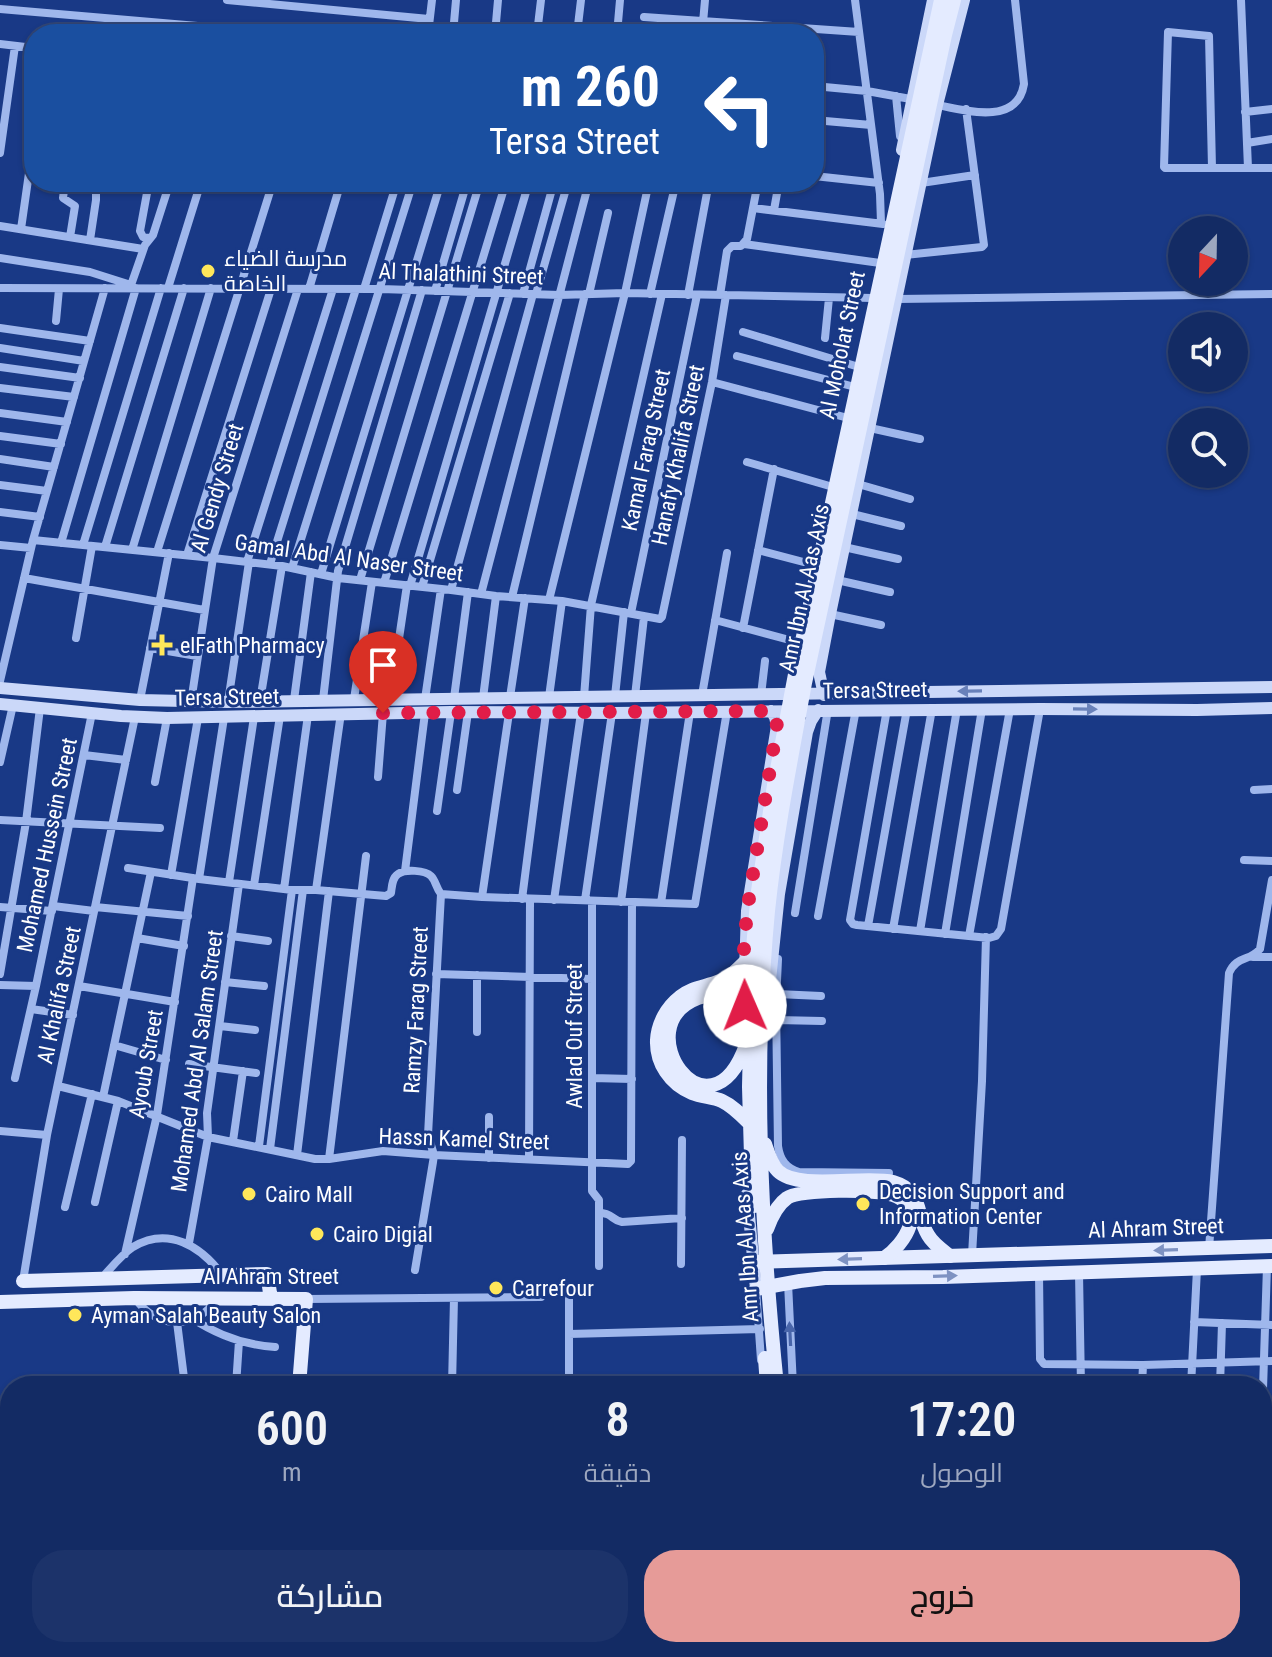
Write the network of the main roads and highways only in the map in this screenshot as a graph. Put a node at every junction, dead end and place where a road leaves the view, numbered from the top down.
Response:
1 (933, 0) edge
2 (941, 0) edge
3 (954, 0) edge
4 (964, 0) edge
5 (892, 206) junction
6 (915, 210) junction
7 (790, 669) junction
8 (819, 672) junction
9 (1231, 687) junction
10 (1272, 687) edge
11 (0, 688) edge
12 (1185, 688) junction
13 (59, 691) junction
14 (777, 694) junction
15 (824, 695) junction
16 (119, 698) junction
17 (7, 704) edge
18 (1272, 708) edge
19 (1249, 709) junction
20 (59, 710) junction
21 (823, 710) junction
22 (1197, 710) junction
23 (771, 711) junction
24 (121, 716) junction
25 (776, 730) junction
26 (807, 732) junction
27 (745, 962) junction
28 (745, 1006) junction
29 (750, 1033) junction
30 (756, 1128) junction
31 (765, 1233) junction
32 (1272, 1246) edge
33 (950, 1256) junction
34 (884, 1258) junction
35 (772, 1261) junction
36 (753, 1262) junction
37 (1270, 1266) edge
38 (23, 1281) road end
39 (756, 1289) joint
40 (271, 1299) junction
41 (0, 1302) edge
42 (300, 1376) edge
43 (766, 1376) edge
44 (767, 1376) edge

1 - 5 main road, Al Moholat Street
2 - 29 main road, Amr Ibn Al Aas Axis, bridge
3 - 30 main road, Amr Ibn Al Aas Axis, bridge
4 - 6 main road, Al Moholat Street
5 - 6 main road
5 - 7 main road, Al Moholat Street
6 - 8 main road, Al Moholat Street
7 - 8 main road
7 - 14 main road, Al Moholat Street
8 - 15 main road, Al Moholat Street
9 - 10 main road, Tersa Street
9 - 12 main road, Tersa Street
9 - 19 main road
11 - 13 main road, Tersa Street
12 -> 15 main road, Tersa Street
12 - 22 main road
13 - 16 main road, Tersa Street
13 - 20 main road
14 - 15 main road, Tersa Street
14 - 16 main road, Tersa Street
16 - 24 main road
17 - 20 main road, Tersa Street
18 - 19 main road, Tersa Street
19 - 22 main road, Tersa Street
20 - 24 main road, Tersa Street
21 -> 22 main road, Tersa Street
21 - 23 main road, Tersa Street
21 - 26 main road
23 - 24 main road, Tersa Street
23 - 25 main road
25 - 26 main road
25 - 27 main road
26 - 35 main road
27 - 28 main road
27 - 30 main road, bridge
28 - 29 main road, bridge
28 - 36 main road
29 - 30 main road, Amr Ibn Al Aas Axis, bridge
30 - 31 main road, Amr Ibn Al Aas Axis, bridge
30 - 33 main road, bridge
30 - 43 main road, Amr Ibn Al Aas Axis, bridge
31 - 34 main road, bridge
31 - 44 main road, Amr Ibn Al Aas Axis, bridge
32 -> 33 main road, Al Ahram Street
33 - 34 main road, Al Ahram Street
34 -> 35 main road, Al Ahram Street
35 - 36 main road, Al Ahram Street
36 - 39 main road
39 -> 37 main road, Al Ahram Street
38 - 40 main road, Al Ahram Street
40 - 41 main road, Al Ahram Street
40 - 42 main road, Al Ahram Street

